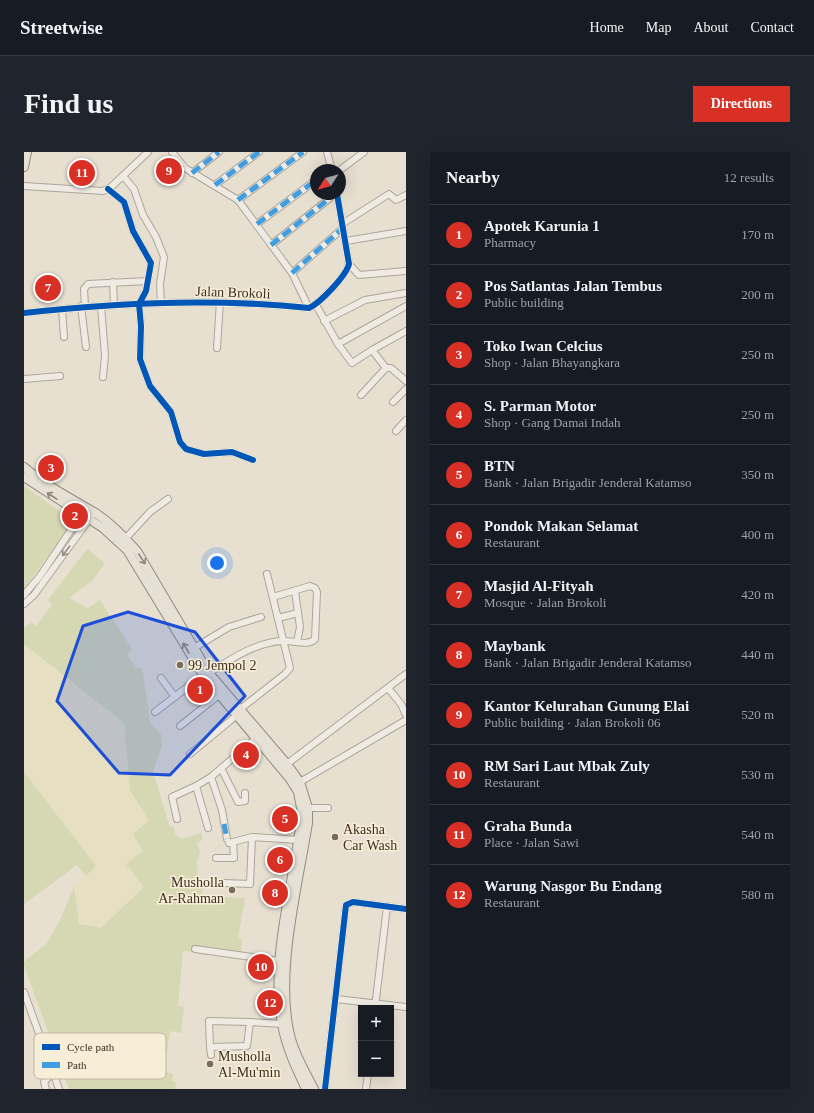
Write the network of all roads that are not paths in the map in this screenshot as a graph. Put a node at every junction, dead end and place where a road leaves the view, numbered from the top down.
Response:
1 (26, 152) edge
2 (148, 152) edge
3 (172, 152) edge
4 (219, 152) edge
5 (260, 152) edge
6 (303, 152) edge
7 (327, 152) edge
8 (364, 152) edge
9 (330, 164) edge
10 (346, 166) edge
11 (24, 167) edge
12 (192, 172) junction
13 (121, 178) junction
14 (310, 184) edge
15 (215, 185) junction
16 (24, 186) edge
17 (110, 188) junction
18 (406, 195) edge
19 (238, 200) junction
20 (328, 200) edge
21 (337, 200) edge
22 (257, 224) junction
23 (342, 226) junction
24 (406, 231) edge
25 (346, 241) junction
26 (271, 245) junction
27 (349, 264) junction
28 (406, 271) edge
29 (292, 273) junction
30 (148, 281) junction
31 (113, 282) junction
32 (406, 293) edge
33 (220, 301) junction
34 (159, 303) junction
35 (139, 304) junction
36 (114, 305) junction
37 (316, 305) junction
38 (83, 306) junction
39 (101, 306) junction
40 (406, 306) edge
41 (62, 308) junction
42 (309, 308) junction
43 (24, 313) edge
44 (324, 321) junction
45 (406, 331) edge
46 (64, 337) dead end
47 (338, 344) junction
48 (86, 347) dead end
49 (217, 348) dead end
50 (372, 350) junction
51 (386, 368) junction
52 (60, 376) dead end
53 (103, 377) dead end
54 (24, 379) edge
55 (406, 381) edge
56 (406, 389) edge
57 (361, 394) dead end
58 (393, 402) dead end
59 (406, 420) edge
60 (396, 431) dead end
61 (253, 460) dead end
62 (24, 468) edge
63 (24, 477) edge
64 (168, 499) dead end
65 (84, 512) junction
66 (94, 512) junction
67 (89, 520) junction
68 (126, 538) junction
69 (267, 574) dead end
70 (295, 591) junction
71 (24, 595) edge
72 (273, 597) junction
73 (24, 604) edge
74 (298, 613) junction
75 (260, 618) dead end
76 (278, 618) junction
77 (179, 630) junction
78 (282, 641) junction
79 (297, 642) junction
80 (194, 648) junction
81 (206, 674) junction
82 (406, 674) edge
83 (161, 678) dead end
84 (388, 688) junction
85 (219, 695) junction
86 (175, 697) junction
87 (155, 712) dead end
88 (237, 713) junction
89 (406, 715) edge
90 (406, 720) edge
91 (180, 726) dead end
92 (256, 739) junction
93 (190, 754) dead end
94 (287, 764) junction
95 (221, 768) junction
96 (211, 777) junction
97 (300, 782) junction
98 (196, 786) junction
99 (245, 793) dead end
100 (308, 808) junction
101 (328, 808) dead end
102 (177, 819) dead end
103 (208, 828) dead end
104 (252, 837) junction
105 (299, 840) junction
106 (230, 841) junction
107 (216, 858) dead end
108 (224, 882) dead end
109 (387, 906) junction
110 (406, 909) edge
111 (195, 949) dead end
112 (280, 961) junction
113 (283, 986) junction
114 (24, 992) edge
115 (283, 998) junction
116 (26, 999) edge
117 (336, 999) junction
118 (369, 1005) edge
119 (375, 1005) edge
120 (394, 1007) edge
121 (406, 1007) edge
122 (250, 1022) junction
123 (282, 1024) junction
124 (39, 1033) edge
125 (210, 1047) junction
126 (211, 1055) dead end
127 (368, 1077) edge
128 (47, 1079) edge
129 (56, 1079) edge
130 (46, 1089) edge
131 (60, 1089) edge
132 (306, 1089) edge
133 (314, 1089) edge
134 (325, 1089) edge
135 (366, 1089) edge

1 - 11 main road
2 - 13 street
3 - 12 street
4 - 12 street
5 - 15 street
6 - 19 street
7 - 9 street
8 - 10 street
12 - 15 street
13 - 17 street
13 - 34 street
14 - 22 street
15 - 19 street
16 - 17 street
17 - 30 street
18 - 23 street
19 - 22 street
20 - 26 street
21 - 23 street
22 - 26 street
23 - 25 street
23 - 29 street
24 - 25 street
25 - 27 street
26 - 29 street
27 - 28 street
27 - 37 street, Jalan Brokoli
29 - 42 street
30 - 31 street
30 - 35 street
31 - 36 street
31 - 38 street
32 - 44 street
33 - 34 street, Jalan Brokoli
33 - 42 street, Jalan Brokoli
33 - 49 street
34 - 35 street, Jalan Brokoli
35 - 36 street, Jalan Brokoli
35 - 61 street
36 - 39 street, Jalan Brokoli
37 - 42 street, Jalan Brokoli
37 - 44 street
38 - 39 street, Jalan Brokoli
38 - 41 street, Jalan Brokoli
38 - 48 street
39 - 53 street
40 - 47 street
41 - 43 street, Jalan Brokoli
41 - 46 street
44 - 47 street
45 - 50 street
47 - 50 street
50 - 51 street
51 - 55 street
51 - 57 street
52 - 54 street
56 - 58 street
59 - 60 street
62 - 65 main road
65 -> 63 main road
64 - 68 street
65 - 66 main road
65 - 67 main road
65 - 71 street
66 - 67 street
66 - 68 main road
67 -> 73 street
67 - 77 main road
68 -> 77 main road
69 - 72 street
70 - 72 street
70 - 74 street
70 - 79 street
72 - 76 street
74 - 76 street
74 - 79 street
75 - 80 street
76 - 78 street
77 - 80 main road
81 -> 77 main road
78 - 79 street
78 - 81 street
78 - 88 street
80 - 81 main road
81 - 85 main road
81 - 86 street
81 - 88 main road
82 - 84 street
83 - 86 street
84 - 89 street
84 - 94 street
85 - 88 main road
85 - 91 street
86 - 87 street
88 - 92 main road
88 - 93 street
88 - 94 main road
90 - 97 street
92 - 95 street
92 - 105 main road
94 - 97 main road
95 - 96 street
95 - 99 street
96 - 98 street
96 - 106 street
97 - 100 main road
98 - 102 street
98 - 103 street
100 - 101 street
100 - 113 main road
104 - 105 street
104 - 106 street
104 - 108 street
105 - 112 main road
106 - 107 street
109 - 110 street
109 - 117 street
109 - 119 street
111 - 112 street
112 - 113 main road
113 - 115 main road
114 - 116 street
115 - 123 main road
115 - 133 main road
116 - 124 street
117 - 118 street
117 - 134 street
120 - 121 street
122 - 123 street
122 - 125 street
122 - 125 street
123 - 132 main road
125 - 126 street
127 - 135 street
128 - 130 street
129 - 131 street

